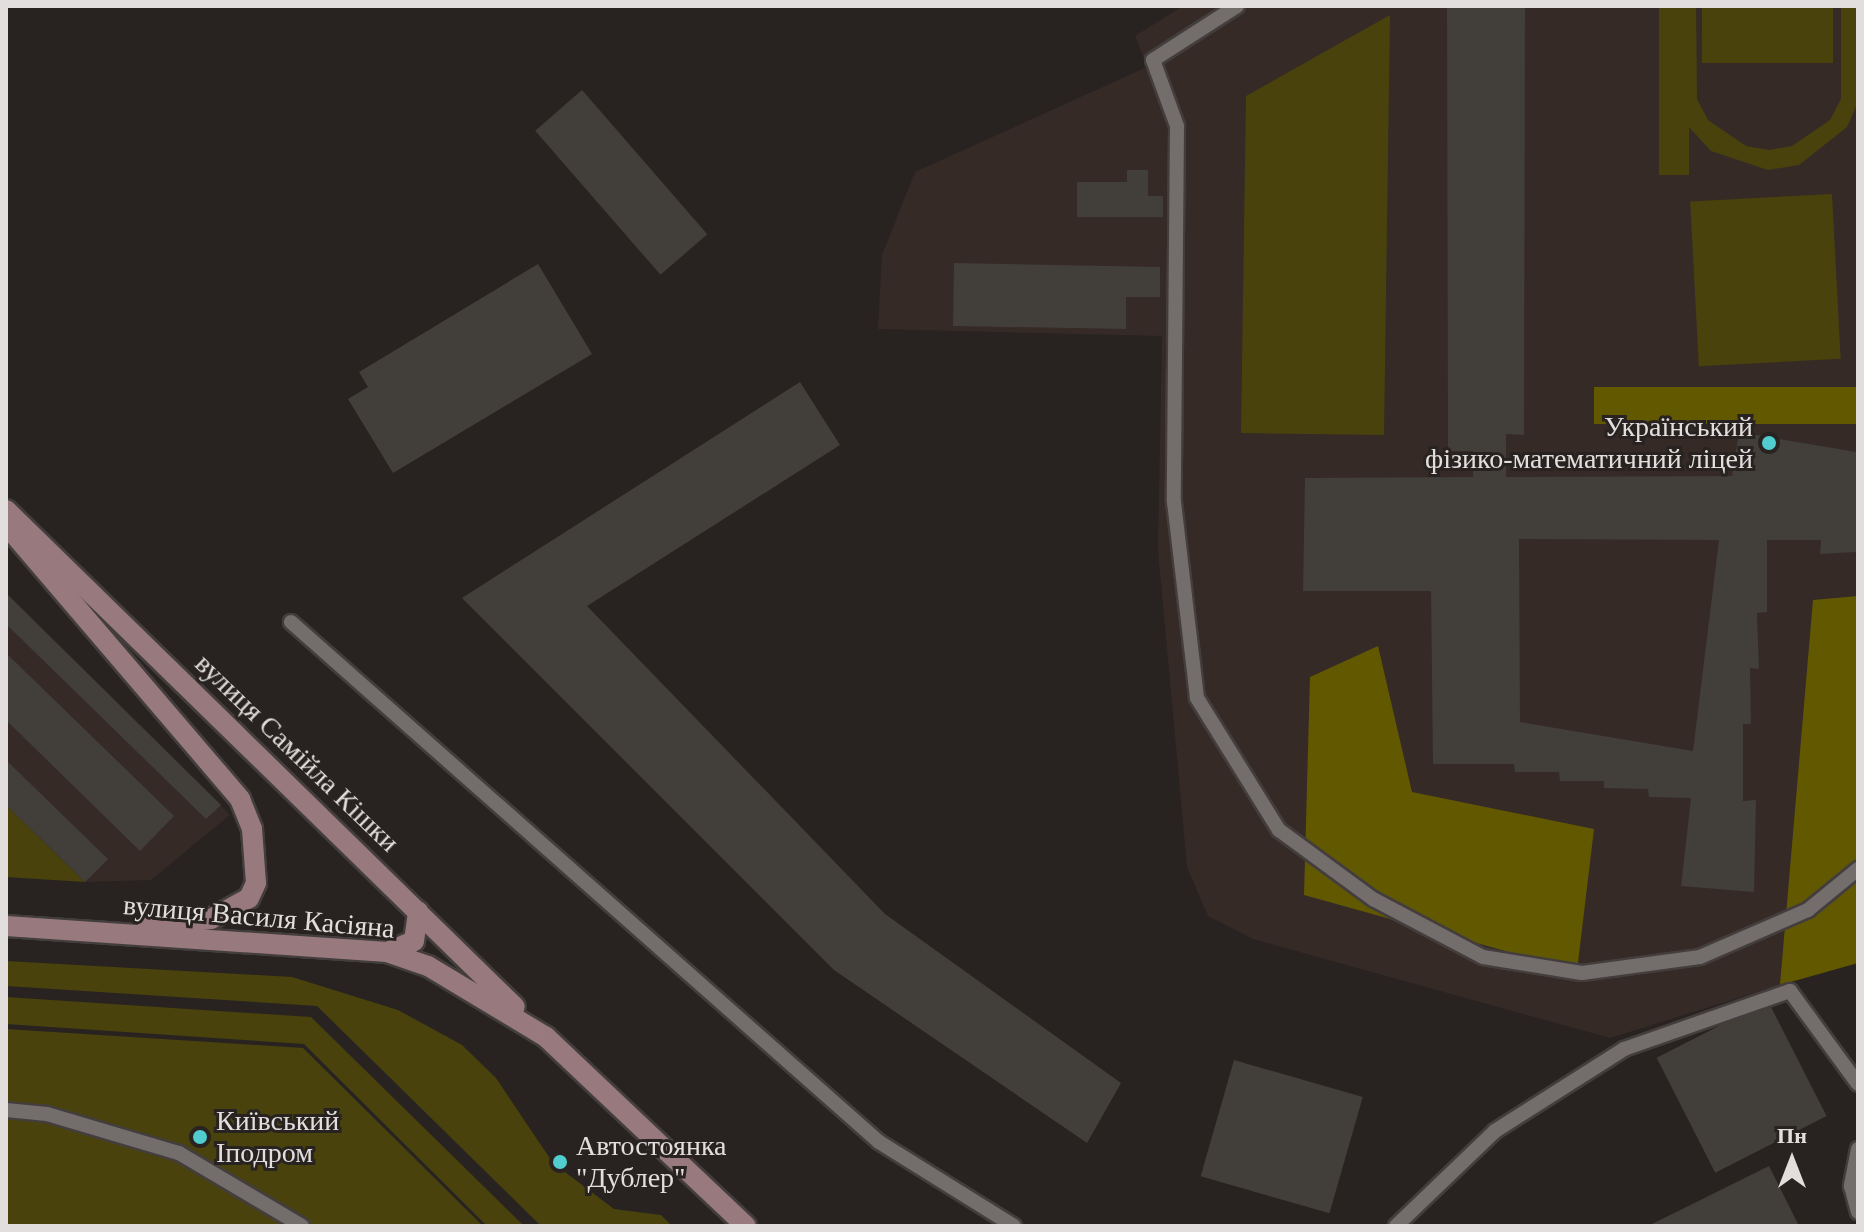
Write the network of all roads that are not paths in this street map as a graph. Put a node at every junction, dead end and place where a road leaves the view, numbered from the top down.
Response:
1 (1237, 6) edge
2 (6, 510) edge
3 (6, 524) edge
4 (291, 622) dead end
5 (1858, 869) edge
6 (418, 911) junction
7 (6, 926) edge
8 (104, 931) junction
9 (387, 952) junction
10 (546, 1037) junction
11 (1858, 1084) edge
12 (6, 1110) edge
13 (1858, 1149) edge
14 (1858, 1212) edge
15 (302, 1226) edge
16 (746, 1226) edge
17 (1014, 1226) edge
18 (1396, 1226) edge

1 - 5 lane
2 - 6 street, вулиця Самійла Кішки
3 - 8 street
4 - 17 lane
6 - 9 street
6 - 10 street, вулиця Самійла Кішки
7 - 8 street, вулиця Василя Касіяна
8 - 9 street, вулиця Василя Касіяна
9 - 10 street, вулиця Василя Касіяна
10 - 16 street, вулиця Василя Касіяна
11 - 18 lane
12 - 15 lane
13 - 14 lane

